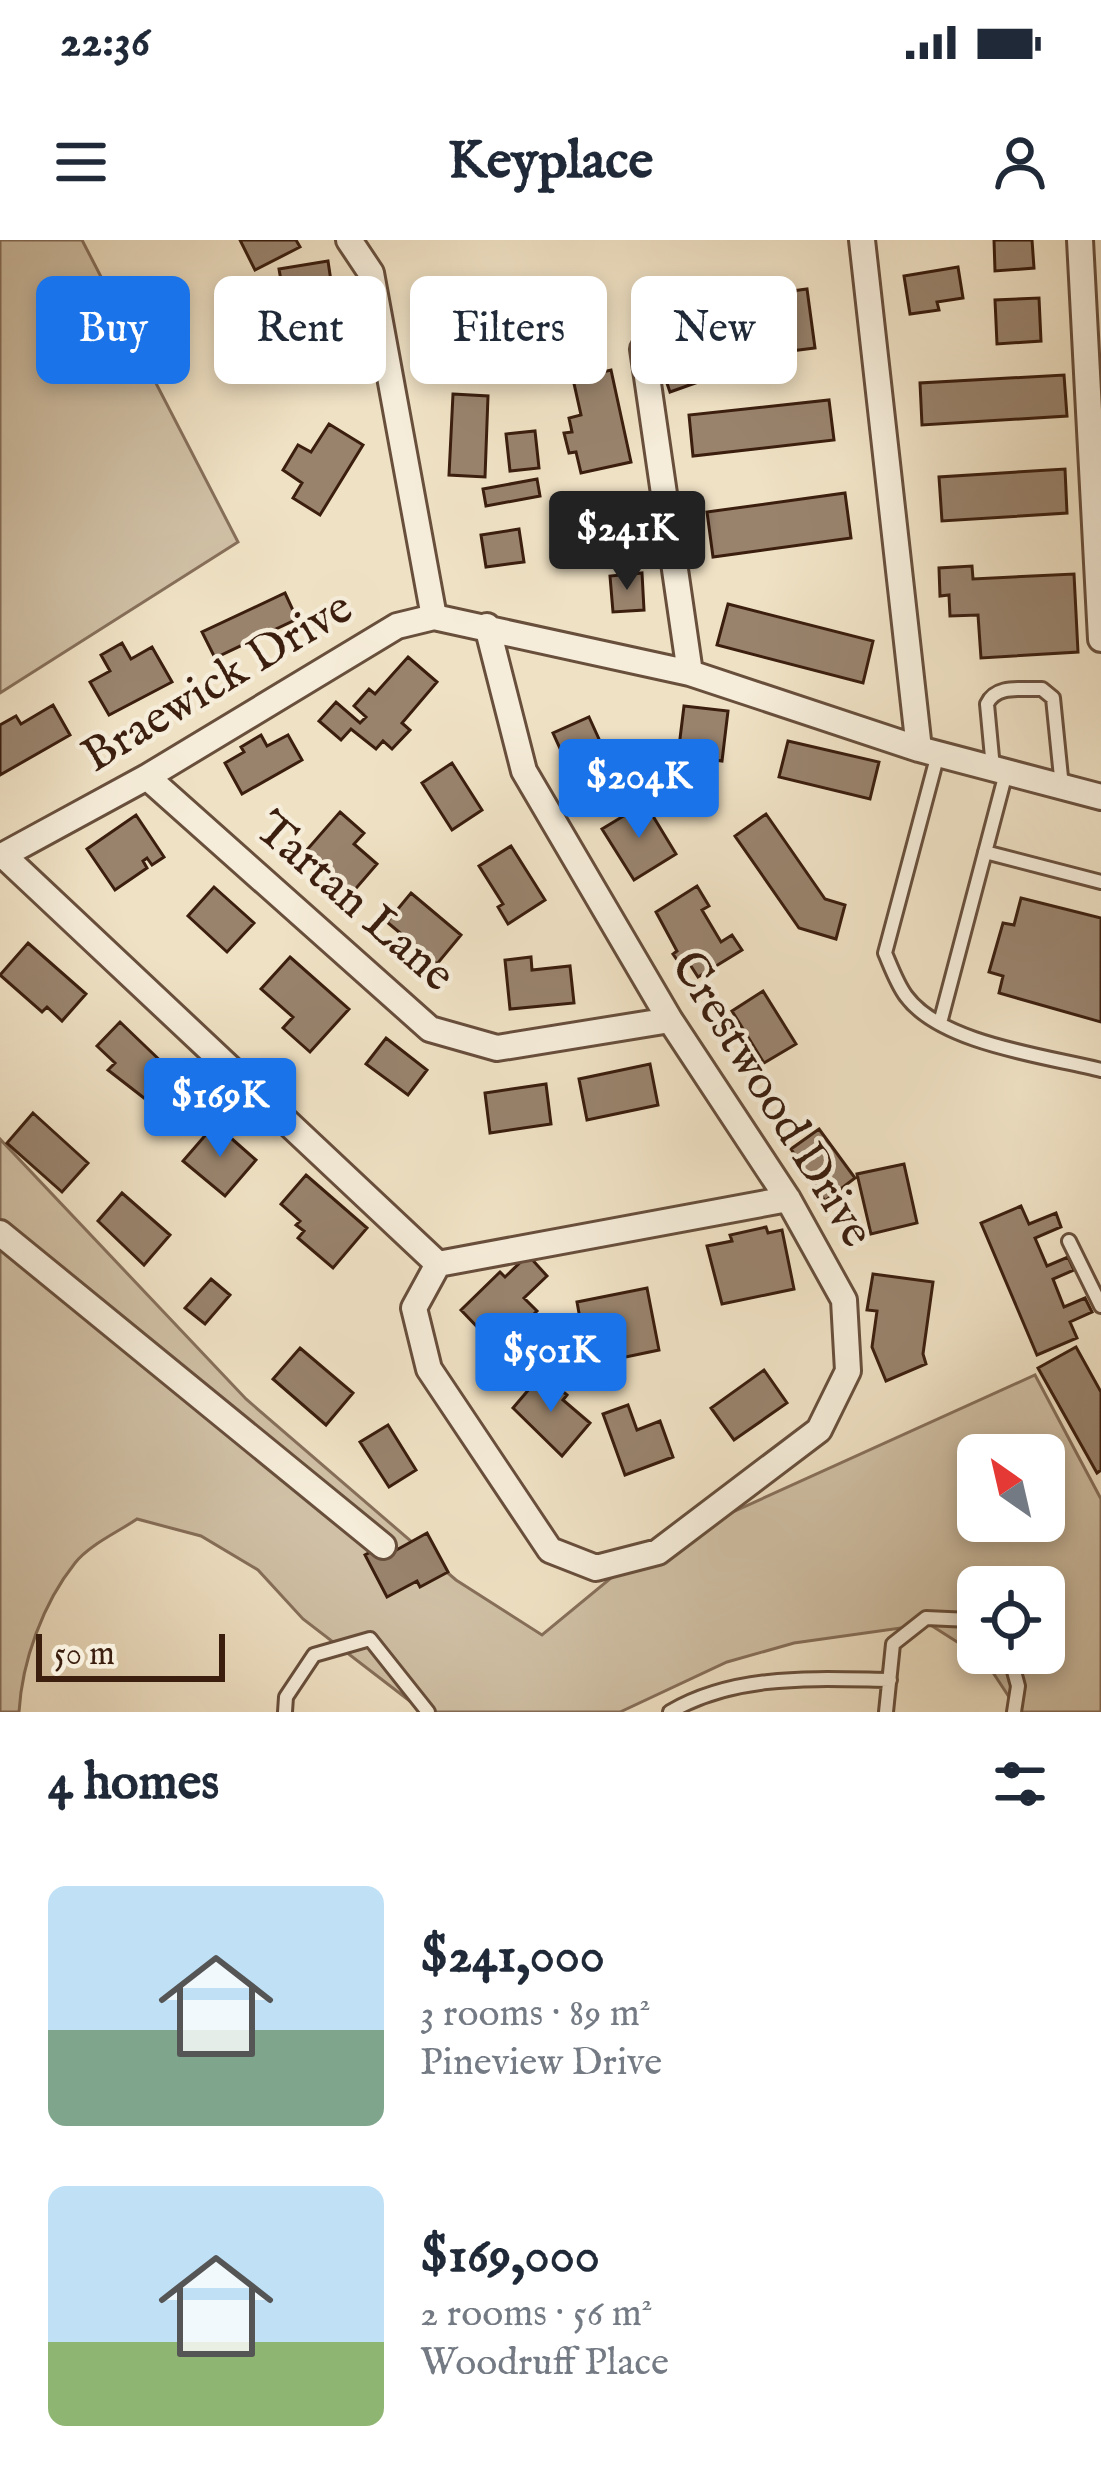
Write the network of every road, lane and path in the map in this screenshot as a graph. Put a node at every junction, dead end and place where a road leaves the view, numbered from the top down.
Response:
1 (349, 240) edge
2 (862, 240) edge
3 (1081, 240) edge
4 (648, 384) edge
5 (434, 617) junction
6 (487, 626) junction
7 (1101, 639) edge
8 (690, 673) junction
9 (928, 752) junction
10 (999, 771) junction
11 (147, 776) junction
12 (1062, 787) junction
13 (1101, 797) edge
14 (985, 852) junction
15 (2, 856) edge
16 (1101, 882) edge
17 (670, 1020) junction
18 (940, 1023) junction
19 (1101, 1070) edge
20 (788, 1199) junction
21 (0, 1232) edge
22 (1069, 1240) dead end
23 (438, 1264) junction
24 (1101, 1306) edge
25 (383, 1546) dead end
26 (957, 1619) edge
27 (1015, 1674) edge
28 (890, 1680) junction
29 (285, 1712) edge
30 (428, 1712) edge
31 (670, 1712) edge
32 (886, 1712) edge
33 (1014, 1712) edge

1 - 5 street
2 - 9 street
3 - 7 street
4 - 8 street
5 - 6 street, Braewick Drive
5 - 11 street, Braewick Drive
6 - 8 street, Braewick Drive
6 - 17 street, Crestwood Drive
8 - 9 street, Braewick Drive
9 - 10 street, Braewick Drive
9 - 18 lane
10 - 12 street, Braewick Drive
10 - 12 lane
10 - 14 lane
11 - 15 street, Braewick Drive
11 - 17 street, Tartan Lane
12 - 13 street, Braewick Drive
14 - 16 lane
14 - 18 lane
15 - 23 street
17 - 20 street, Crestwood Drive
18 - 19 lane
20 - 23 street
20 - 23 street, Crestwood Drive
21 - 25 street
22 - 24 lane
26 - 28 lane
27 - 33 lane
28 - 31 lane
28 - 32 lane
29 - 30 lane

